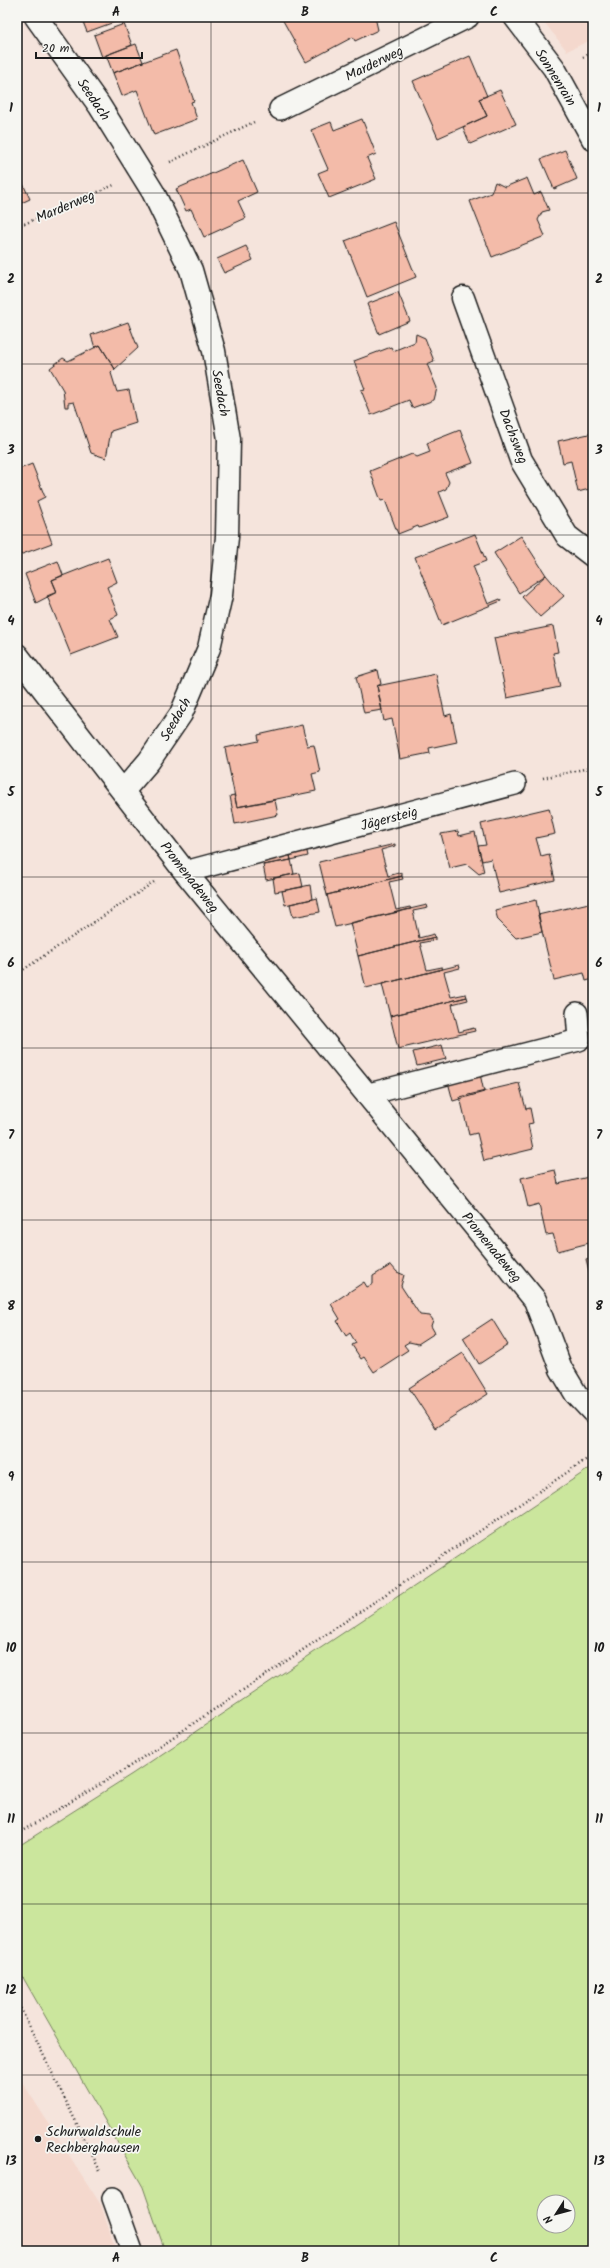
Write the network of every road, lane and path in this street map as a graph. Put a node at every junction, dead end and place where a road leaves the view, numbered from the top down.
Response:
1 (36, 17) edge
2 (468, 17) edge
3 (515, 17) edge
4 (280, 110) joint
5 (593, 139) edge
6 (163, 165) dead end
7 (112, 186) dead end
8 (17, 227) edge
9 (463, 298) dead end
10 (593, 556) edge
11 (17, 655) edge
12 (593, 767) edge
13 (515, 784) joint
14 (124, 790) junction
15 (185, 872) junction
16 (17, 974) edge
17 (577, 1013) dead end
18 (369, 1094) junction
19 (593, 1412) edge
20 (593, 1455) edge
21 (17, 1834) edge
22 (17, 2001) edge
23 (113, 2198) joint
24 (132, 2251) edge

1 - 14 street, Seedach
2 - 4 lane, Marderweg
3 - 5 street, Sonnenrain
4 - 6 path
7 - 8 path, Marderweg
9 - 10 street, Dachsweg
11 - 14 street, Promenadeweg
12 - 13 path
13 - 15 lane, Jägersteig
14 - 15 street, Promenadeweg
15 - 16 path
15 - 18 street, Promenadeweg
17 - 18 lane
18 - 19 street, Promenadeweg
20 - 21 path
22 - 23 path
23 - 24 lane

